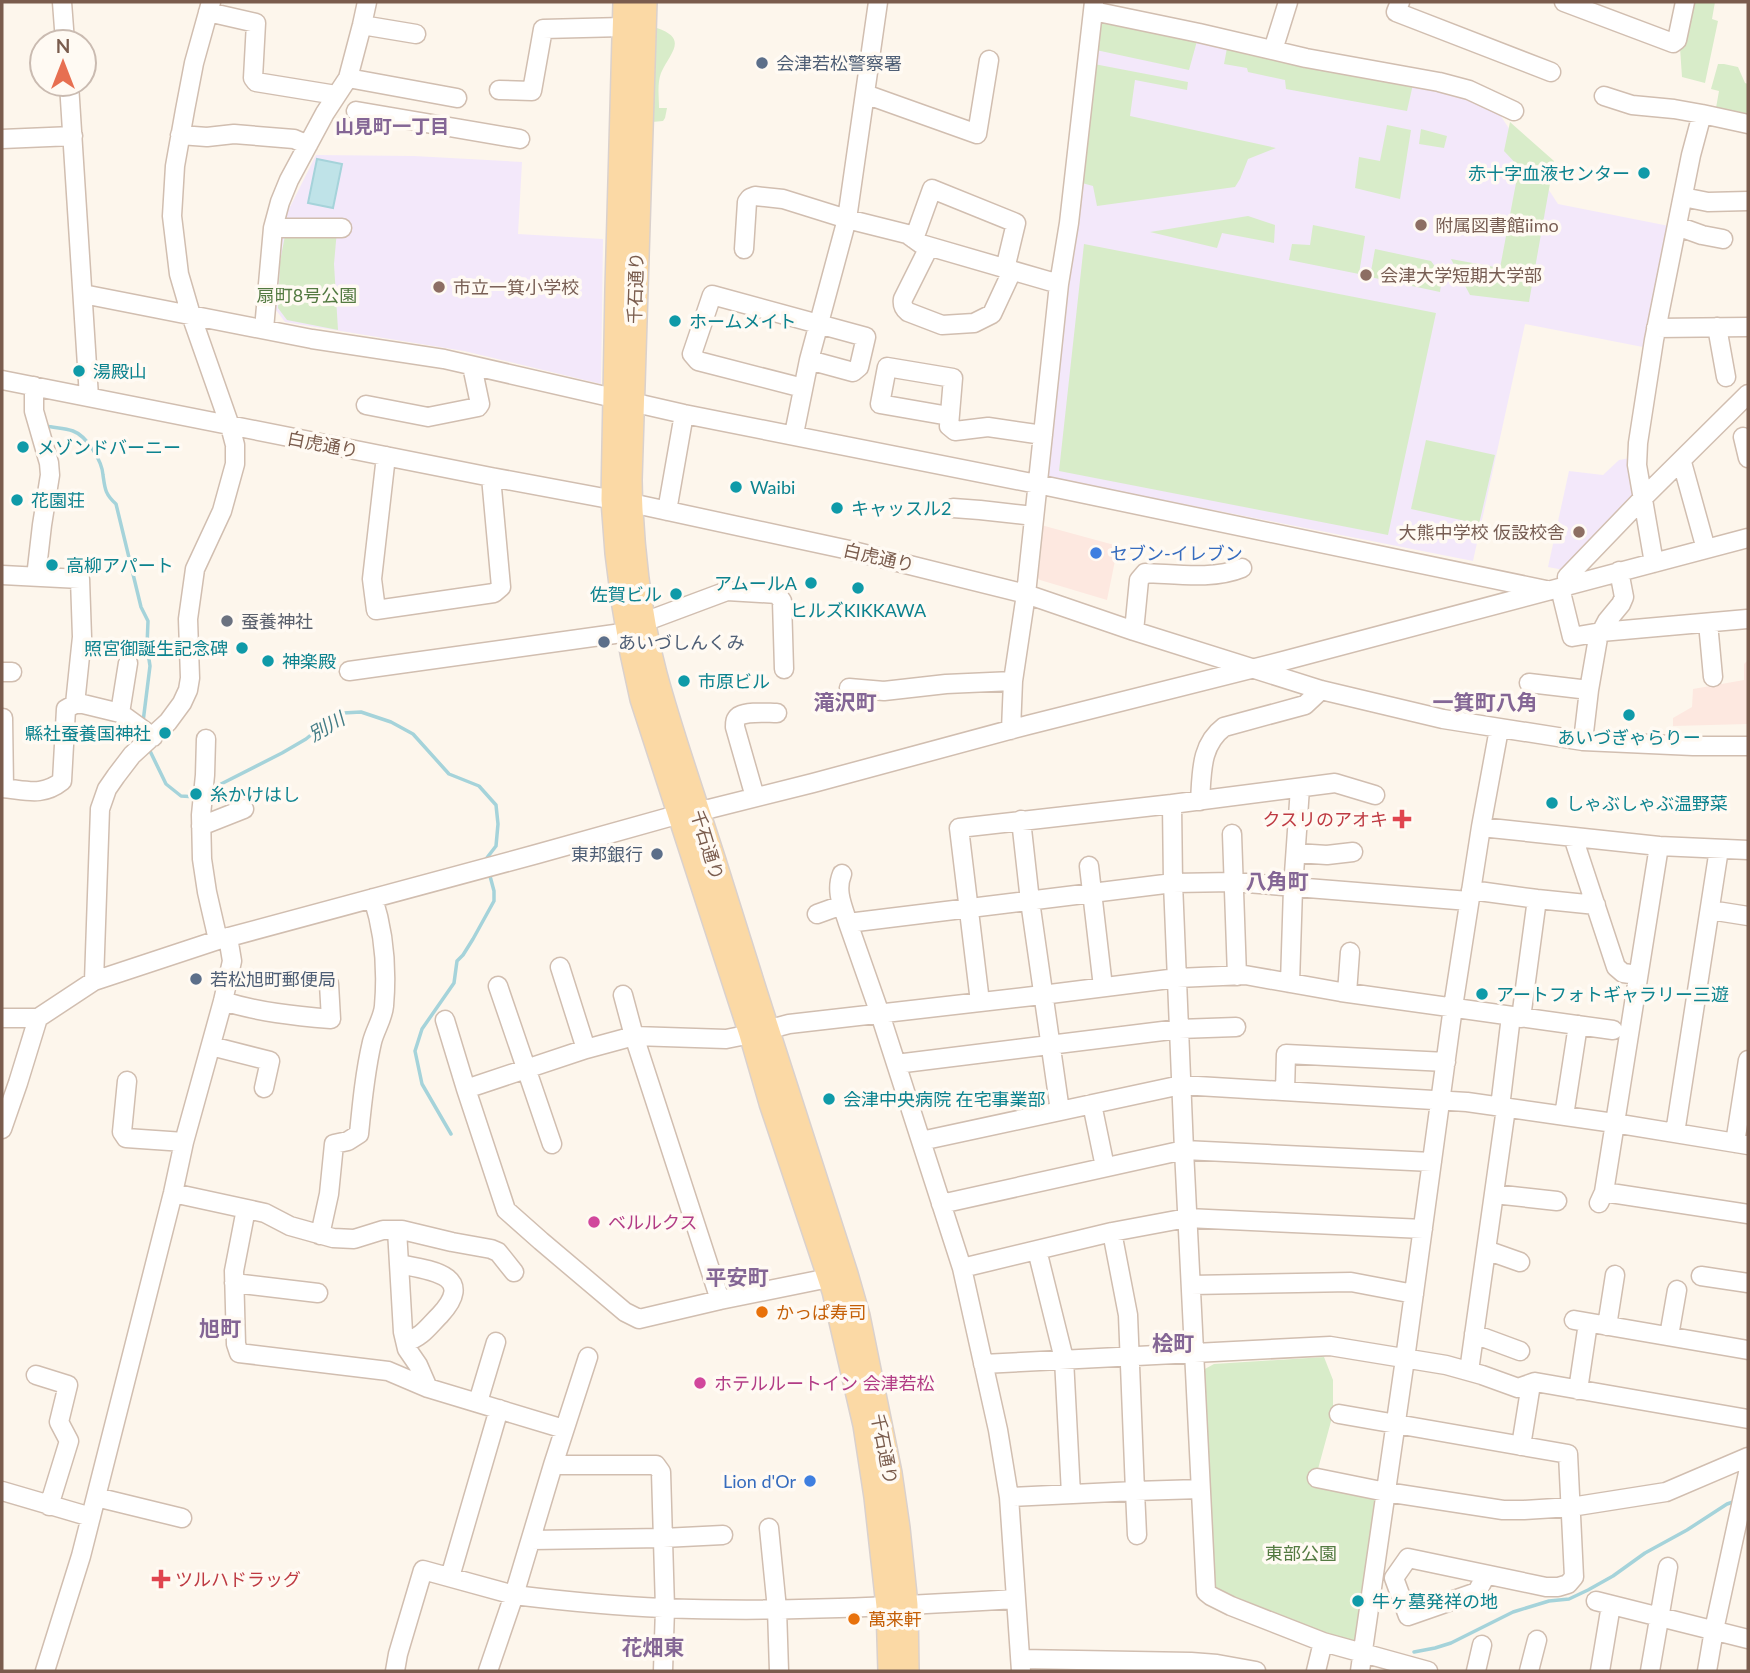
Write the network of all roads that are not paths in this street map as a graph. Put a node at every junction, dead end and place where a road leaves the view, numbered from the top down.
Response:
1 (62, 2) edge
2 (367, 2) edge
3 (625, 2) edge
4 (645, 2) edge
5 (878, 2) edge
6 (1400, 2) edge
7 (1564, 2) edge
8 (1685, 2) edge
9 (1284, 3) edge
10 (210, 7) edge
11 (1094, 7) edge
12 (362, 25) junction
13 (623, 27) junction
14 (64, 28) edge
15 (416, 33) dead end
16 (1273, 50) junction
17 (989, 60) dead end
18 (1551, 72) dead end
19 (348, 78) junction
20 (395, 87) junction
21 (499, 90) dead end
22 (336, 94) junction
23 (865, 94) junction
24 (1604, 96) dead end
25 (70, 98) edge
26 (457, 98) dead end
27 (356, 111) dead end
28 (1514, 111) dead end
29 (1702, 114) junction
30 (391, 117) junction
31 (1748, 124) edge
32 (180, 135) junction
33 (73, 136) junction
34 (2, 139) edge
35 (520, 139) dead end
36 (308, 145) junction
37 (1683, 197) junction
38 (1748, 201) edge
39 (846, 219) junction
40 (1677, 226) junction
41 (273, 228) junction
42 (342, 228) dead end
43 (1724, 239) dead end
44 (922, 243) junction
45 (744, 250) dead end
46 (1008, 270) junction
47 (1059, 284) junction
48 (83, 294) junction
49 (191, 315) junction
50 (818, 325) junction
51 (1717, 327) junction
52 (1748, 327) edge
53 (1656, 328) junction
54 (264, 329) junction
55 (809, 360) junction
56 (472, 366) junction
57 (1726, 377) dead end
58 (2, 380) edge
59 (34, 386) junction
60 (803, 388) junction
61 (1748, 394) edge
62 (89, 397) junction
63 (623, 400) junction
64 (366, 405) dead end
65 (684, 414) junction
66 (949, 416) dead end
67 (230, 426) junction
68 (794, 435) junction
69 (1043, 435) junction
70 (1743, 437) dead end
71 (386, 456) junction
72 (1748, 458) edge
73 (1683, 466) dead end
74 (491, 477) junction
75 (1037, 484) junction
76 (1643, 498) junction
77 (622, 501) junction
78 (953, 509) dead end
79 (667, 511) junction
80 (1034, 516) junction
81 (1748, 538) edge
82 (1706, 549) junction
83 (1654, 563) junction
84 (1241, 568) dead end
85 (1619, 572) junction
86 (2, 575) edge
87 (36, 577) junction
88 (1559, 588) junction
89 (1026, 594) junction
90 (1747, 619) edge
91 (1707, 623) junction
92 (637, 627) junction
93 (1134, 631) junction
94 (1601, 632) junction
95 (128, 663) dead end
96 (1252, 668) junction
97 (784, 669) dead end
98 (349, 671) dead end
99 (1713, 677) dead end
100 (1013, 681) junction
101 (1529, 683) dead end
102 (849, 688) dead end
103 (1321, 690) junction
104 (1589, 690) junction
105 (75, 704) junction
106 (120, 713) junction
107 (777, 713) dead end
108 (3, 718) edge
109 (1499, 729) junction
110 (1011, 730) junction
111 (160, 732) junction
112 (206, 739) dead end
113 (1583, 741) junction
114 (1748, 746) edge
115 (3, 788) edge
116 (1300, 788) junction
117 (1375, 795) dead end
118 (755, 797) junction
119 (1200, 801) junction
120 (1172, 804) junction
121 (244, 809) dead end
122 (689, 812) junction
123 (1020, 820) junction
124 (201, 821) junction
125 (1481, 827) junction
126 (1232, 834) dead end
127 (1573, 837) junction
128 (1659, 846) junction
129 (1719, 849) junction
130 (1748, 850) edge
131 (1353, 852) dead end
132 (1296, 853) junction
133 (1089, 866) dead end
134 (842, 874) dead end
135 (1234, 882) junction
136 (1173, 883) junction
137 (1293, 888) junction
138 (1092, 894) junction
139 (1470, 895) junction
140 (373, 898) junction
141 (1537, 899) junction
142 (1030, 901) junction
143 (842, 905) junction
144 (1596, 905) junction
145 (968, 908) junction
146 (1710, 910) junction
147 (817, 914) dead end
148 (1748, 915) edge
149 (848, 923) junction
150 (223, 939) junction
151 (1350, 952) dead end
152 (560, 967) dead end
153 (1638, 975) junction
154 (1237, 976) junction
155 (1177, 978) junction
156 (94, 981) junction
157 (1290, 983) junction
158 (329, 984) dead end
159 (498, 986) dead end
160 (1103, 987) junction
161 (1347, 993) junction
162 (624, 995) dead end
163 (1042, 995) junction
164 (223, 1002) junction
165 (980, 1002) junction
166 (1454, 1007) junction
167 (880, 1014) junction
168 (1516, 1017) junction
169 (2, 1018) edge
170 (38, 1018) junction
171 (445, 1020) dead end
172 (1578, 1025) junction
173 (1236, 1027) dead end
174 (1179, 1029) junction
175 (1613, 1030) dead end
176 (760, 1032) junction
177 (634, 1036) junction
178 (1050, 1045) junction
179 (211, 1046) junction
180 (586, 1049) junction
181 (1748, 1060) edge
182 (1446, 1062) junction
183 (896, 1064) junction
184 (525, 1069) junction
185 (127, 1081) dead end
186 (1181, 1084) junction
187 (264, 1088) dead end
188 (466, 1089) junction
189 (1284, 1091) junction
190 (1441, 1100) junction
191 (1092, 1104) junction
192 (1503, 1108) junction
193 (1060, 1111) junction
194 (1564, 1116) junction
195 (1614, 1123) junction
196 (2, 1129) edge
197 (1675, 1133) junction
198 (921, 1141) junction
199 (184, 1142) junction
200 (552, 1144) dead end
201 (1742, 1144) edge
202 (1184, 1150) junction
203 (1432, 1162) junction
204 (1105, 1167) junction
205 (173, 1193) junction
206 (1494, 1194) junction
207 (1557, 1201) dead end
208 (941, 1203) junction
209 (246, 1209) junction
210 (1748, 1214) edge
211 (1187, 1219) junction
212 (1423, 1229) junction
213 (397, 1230) junction
214 (1112, 1232) junction
215 (320, 1235) junction
216 (1037, 1250) junction
217 (1486, 1250) junction
218 (1520, 1262) dead end
219 (399, 1264) junction
220 (962, 1268) junction
221 (514, 1272) dead end
222 (1615, 1275) dead end
223 (1701, 1276) dead end
224 (829, 1278) junction
225 (234, 1283) junction
226 (1748, 1283) edge
227 (1191, 1285) junction
228 (1677, 1290) dead end
229 (318, 1293) dead end
230 (1414, 1294) junction
231 (720, 1300) junction
232 (1607, 1326) junction
233 (1474, 1334) junction
234 (1669, 1336) junction
235 (406, 1342) junction
236 (496, 1342) dead end
237 (1748, 1350) edge
238 (1520, 1351) dead end
239 (1194, 1354) junction
240 (1129, 1356) junction
241 (587, 1357) dead end
242 (1064, 1359) junction
243 (1405, 1359) junction
244 (983, 1364) junction
245 (1468, 1371) junction
246 (36, 1375) dead end
247 (1531, 1384) junction
248 (428, 1388) junction
249 (1578, 1390) junction
250 (478, 1402) junction
251 (499, 1409) junction
252 (1339, 1414) dead end
253 (1748, 1419) edge
254 (1395, 1424) junction
255 (564, 1429) junction
256 (1521, 1446) junction
257 (1748, 1457) edge
258 (553, 1465) junction
259 (1748, 1475) edge
260 (1317, 1478) dead end
261 (1200, 1489) junction
262 (2, 1491) edge
263 (1135, 1491) junction
264 (1386, 1492) junction
265 (1071, 1494) junction
266 (96, 1497) junction
267 (1009, 1497) junction
268 (49, 1506) junction
269 (1571, 1507) junction
270 (90, 1517) junction
271 (182, 1518) dead end
272 (769, 1528) dead end
273 (723, 1535) dead end
274 (1137, 1535) dead end
275 (663, 1538) junction
276 (531, 1540) junction
277 (1668, 1567) dead end
278 (1374, 1575) junction
279 (1486, 1575) junction
280 (450, 1577) junction
281 (1394, 1578) junction
282 (514, 1595) junction
283 (1015, 1599) junction
284 (897, 1605) junction
285 (665, 1608) junction
286 (777, 1609) junction
287 (1659, 1616) junction
288 (1714, 1630) junction
289 (1748, 1639) edge
290 (1536, 1640) dead end
291 (1323, 1642) junction
292 (1482, 1644) dead end
293 (1361, 1663) edge
294 (1021, 1665) edge
295 (45, 1671) edge
296 (395, 1671) edge
297 (488, 1671) edge
298 (663, 1671) edge
299 (779, 1671) edge
300 (890, 1671) edge
301 (907, 1671) edge
302 (1255, 1671) edge
303 (1316, 1671) edge
304 (1428, 1671) edge
305 (1476, 1671) edge
306 (1529, 1671) edge
307 (1600, 1671) edge
308 (1650, 1671) edge
309 (1707, 1671) edge

1 - 14 street
2 - 12 street
3 - 13 main road, 千石通り
4 - 63 main road, 千石通り
5 - 23 street
6 - 18 street
7 - 8 street
9 - 16 street
10 - 22 street
10 - 32 street
11 - 16 street
11 - 47 street
12 - 15 street
12 - 19 street
13 - 21 street
13 - 63 main road, 千石通り
16 - 28 street
17 - 23 street
19 - 20 street
19 - 22 street
20 - 26 street
20 - 30 street
22 - 36 street
23 - 39 street
24 - 29 street
25 - 33 street
27 - 30 street
29 - 31 street
29 - 37 street
30 - 35 street
32 - 36 street
32 - 49 street
33 - 34 street
33 - 48 street
36 - 41 street
37 - 38 street
37 - 40 street
39 - 44 street
39 - 45 street
39 - 50 street
40 - 43 street
40 - 53 street
41 - 42 street
41 - 54 street
44 - 46 street
44 - 46 street
44 - 46 street
46 - 47 street
47 - 69 street
48 - 49 street
48 - 62 street
49 - 54 street
49 - 67 street
50 - 55 street
50 - 55 street
50 - 60 street
51 - 52 street
51 - 53 street
51 - 57 street
53 - 76 street
54 - 56 street
55 - 60 street
56 - 63 street
56 - 64 street
58 - 59 street, 白虎通り
59 - 62 street, 白虎通り
59 - 87 street
60 - 68 street
61 - 76 street
62 - 67 street, 白虎通り
63 - 65 street
63 - 77 main road, 千石通り
65 - 68 street
65 - 79 street
66 - 69 street
67 - 71 street, 白虎通り
67 - 111 street
68 - 75 street
69 - 75 street
70 - 72 street
71 - 74 street, 白虎通り
71 - 74 street
73 - 82 street
74 - 77 street, 白虎通り
75 - 80 street
75 - 88 street
76 - 83 street
76 - 88 street
77 - 79 street, 白虎通り
77 - 92 main road, 千石通り
78 - 80 street
79 - 89 street, 白虎通り
80 - 89 street
81 - 82 street
82 - 83 street
83 - 85 street
84 - 93 street
85 - 88 street
85 - 94 street
86 - 87 street
87 - 105 street
88 - 94 street
88 - 96 street
89 - 93 street, 白虎通り
89 - 100 street
90 - 91 street
91 - 94 street
91 - 99 street
92 - 97 street
92 - 98 street
92 - 122 main road, 千石通り
93 - 96 street, 白虎通り
94 - 104 street
95 - 106 street
96 - 103 street, 白虎通り
96 - 110 street
100 - 102 street
100 - 110 street
101 - 104 street
103 - 109 street, 白虎通り
103 - 119 street
104 - 113 street
105 - 106 street
105 - 115 street
106 - 111 street
107 - 118 street
108 - 115 street
109 - 113 street, 白虎通り
109 - 125 street
110 - 118 street
111 - 156 street
112 - 124 street
113 - 114 street, 白虎通り
116 - 117 street
116 - 119 street
116 - 132 street
118 - 122 street
119 - 120 street
120 - 123 street
120 - 136 street
121 - 124 street
122 - 140 street
122 - 176 main road, 千石通り
123 - 142 street
123 - 145 street
124 - 150 street
125 - 127 street
125 - 139 street
126 - 135 street
127 - 128 street
127 - 144 street
128 - 129 street
128 - 153 street
129 - 130 street
129 - 146 street
131 - 132 street
132 - 137 street
133 - 138 street
134 - 143 street
135 - 136 street
135 - 137 street
135 - 154 street
136 - 138 street
136 - 155 street
137 - 139 street
137 - 157 street
138 - 142 street
138 - 160 street
139 - 141 street
139 - 166 street
140 - 150 street
140 - 215 street
141 - 144 street
141 - 168 street
142 - 145 street
142 - 163 street
143 - 147 street
143 - 149 street
144 - 153 street
145 - 149 street
145 - 165 street
146 - 148 street
146 - 197 street
149 - 167 street
150 - 156 street
150 - 164 street
151 - 161 street
152 - 180 street
153 - 195 street
154 - 155 street
154 - 157 street
155 - 160 street
155 - 174 street
156 - 170 street
157 - 161 street
158 - 164 street
159 - 184 street
160 - 163 street
161 - 166 street
162 - 177 street
163 - 165 street
163 - 178 street
164 - 179 street
165 - 167 street
166 - 168 street
166 - 182 street
167 - 176 street
167 - 183 street
168 - 172 street
168 - 192 street
169 - 170 street
170 - 196 street
171 - 188 street
172 - 175 street
172 - 194 street
173 - 174 street
174 - 178 street
174 - 186 street
176 - 177 street
176 - 224 main road, 千石通り
176 - 284 main road, 千石通り
177 - 180 street
177 - 231 street
178 - 183 street
178 - 193 street
179 - 187 street
179 - 199 street
180 - 184 street
181 - 201 street
182 - 189 street
182 - 190 street
183 - 198 street
184 - 188 street
184 - 200 street
185 - 199 street
186 - 189 street
186 - 191 street
186 - 202 street
188 - 231 street
189 - 190 street
190 - 192 street
190 - 203 street
191 - 193 street
191 - 204 street
192 - 194 street
192 - 206 street
193 - 198 street
194 - 195 street
195 - 197 street
195 - 210 street
197 - 201 street
198 - 208 street
199 - 205 street
202 - 203 street
202 - 204 street
202 - 211 street
203 - 212 street
204 - 208 street
205 - 209 street
205 - 266 street
206 - 207 street
206 - 217 street
208 - 220 street
209 - 215 street
209 - 225 street
211 - 212 street
211 - 214 street
211 - 227 street
212 - 230 street
213 - 215 street
213 - 219 street
213 - 221 street
214 - 216 street
214 - 240 street
216 - 220 street
216 - 242 street
217 - 218 street
217 - 233 street
219 - 235 street
219 - 235 street
220 - 244 street
222 - 232 street
223 - 226 street
224 - 231 street
224 - 284 main road, 千石通り
225 - 229 street
225 - 248 street
227 - 230 street
227 - 239 street
228 - 234 street
230 - 243 street
232 - 234 street
232 - 249 street
233 - 238 street
233 - 245 street
234 - 237 street
235 - 248 street
236 - 250 street
239 - 240 street
239 - 243 street
239 - 261 street
240 - 242 street
240 - 263 street
241 - 255 street
242 - 244 street
242 - 265 street
243 - 245 street
243 - 254 street
244 - 267 street
245 - 247 street
246 - 268 street
247 - 249 street
247 - 256 street
248 - 250 street
249 - 253 street
250 - 251 street
251 - 255 street
251 - 280 street
252 - 254 street
254 - 256 street
254 - 264 street
255 - 258 street
256 - 269 street
257 - 269 street
258 - 275 street
258 - 276 street
259 - 288 street
260 - 264 street
261 - 263 street
261 - 291 street
262 - 268 street
263 - 265 street
263 - 274 street
264 - 269 street
264 - 278 street
265 - 267 street
266 - 270 street
266 - 271 street
267 - 283 street
268 - 270 street
269 - 279 street
270 - 295 street
272 - 286 street
273 - 275 street
275 - 276 street
275 - 285 street
276 - 282 street
277 - 287 street
278 - 281 street
278 - 293 street
279 - 281 street
279 - 281 street
280 - 282 street
280 - 296 street
282 - 285 street
282 - 297 street
283 - 284 street
283 - 294 street
284 - 286 street
284 - 300 main road, 千石通り
284 - 301 main road, 千石通り
285 - 286 street
285 - 298 street
286 - 299 street
287 - 288 street
287 - 307 street
287 - 308 street
288 - 289 street
288 - 309 street
290 - 306 street
291 - 293 street
291 - 303 street
292 - 305 street
293 - 304 street
294 - 302 street

